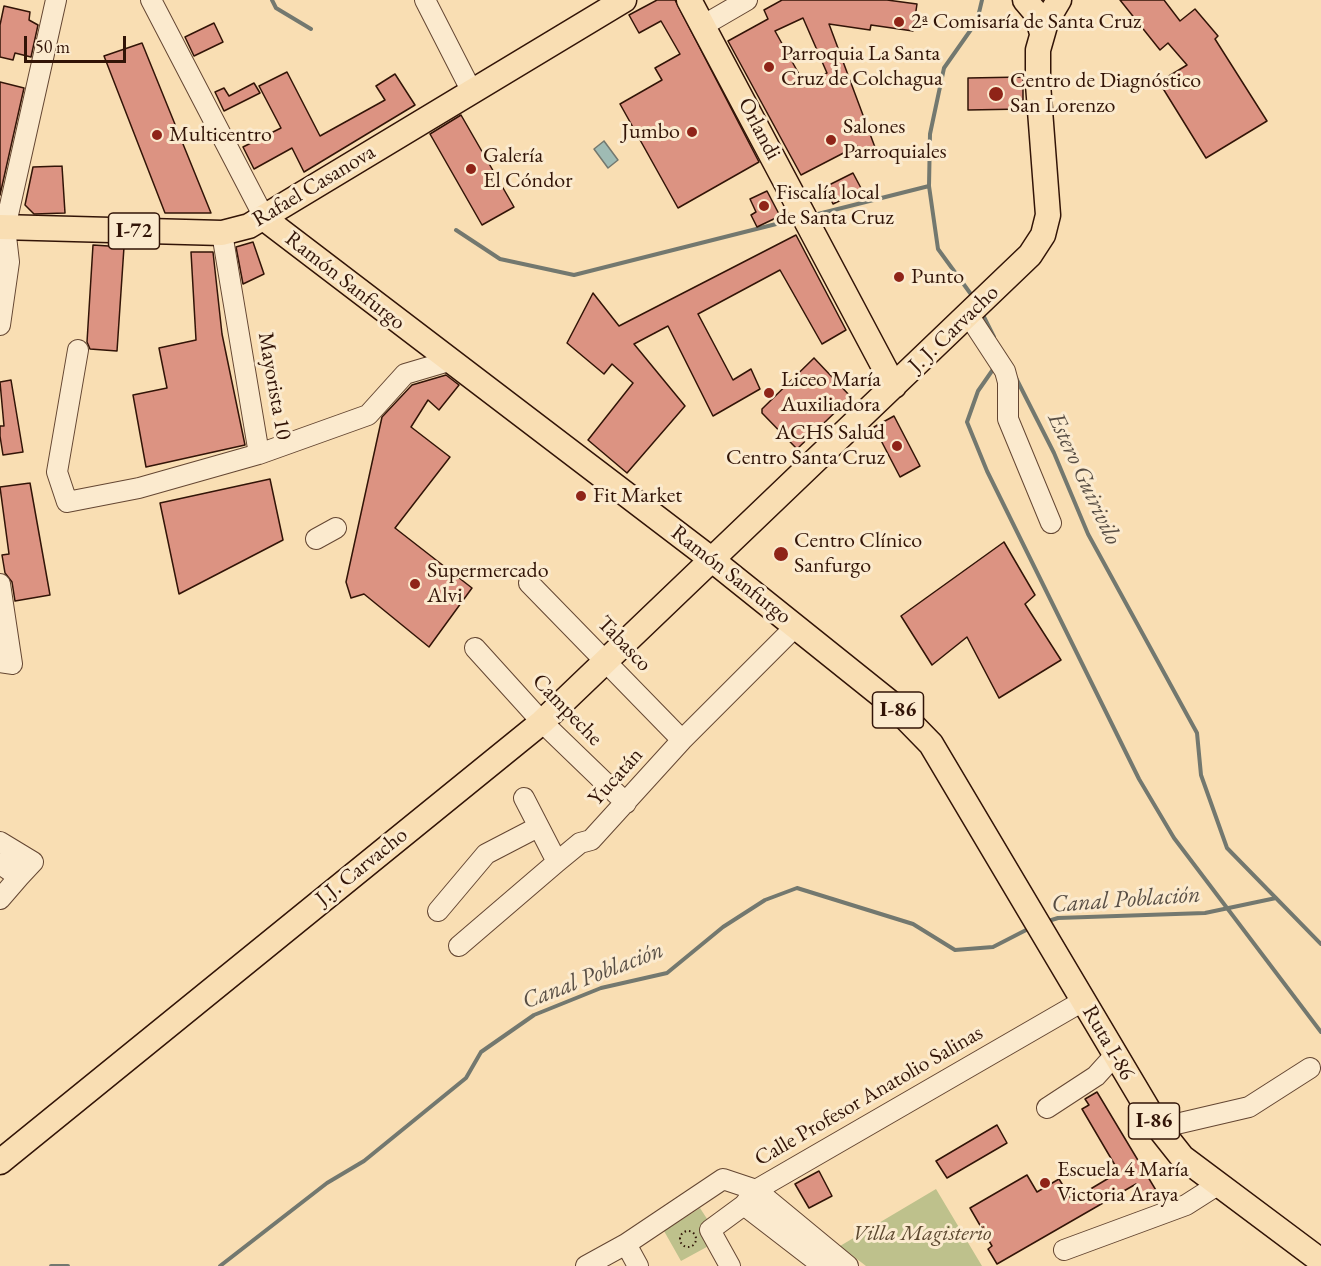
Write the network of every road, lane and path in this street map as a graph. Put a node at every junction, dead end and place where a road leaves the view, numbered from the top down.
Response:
1 (56, 0) edge
2 (151, 0) edge
3 (426, 0) edge
4 (624, 0) edge
5 (689, 0) edge
6 (747, 0) edge
7 (1025, 0) edge
8 (1059, 0) edge
9 (704, 25) junction
10 (1042, 33) junction
11 (471, 90) junction
12 (265, 219) junction
13 (2, 227) edge
14 (222, 233) junction
15 (971, 314) junction
16 (0, 325) edge
17 (424, 342) junction
18 (78, 350) dead end
19 (449, 361) junction
20 (405, 374) junction
21 (894, 386) junction
22 (259, 454) junction
23 (1051, 523) dead end
24 (336, 528) dead end
25 (316, 539) dead end
26 (711, 559) junction
27 (529, 583) dead end
28 (0, 584) edge
29 (796, 626) junction
30 (475, 648) dead end
31 (606, 660) junction
32 (0, 662) edge
33 (542, 722) junction
34 (682, 740) junction
35 (524, 798) dead end
36 (626, 803) junction
37 (538, 827) junction
38 (0, 842) edge
39 (557, 862) junction
40 (0, 864) edge
41 (19, 877) junction
42 (0, 899) edge
43 (438, 911) dead end
44 (1042, 931) joint
45 (459, 946) dead end
46 (1083, 1001) junction
47 (1115, 1055) junction
48 (1311, 1068) dead end
49 (1047, 1108) dead end
50 (1158, 1128) junction
51 (0, 1162) edge
52 (1219, 1184) junction
53 (750, 1198) junction
54 (681, 1235) joint
55 (626, 1244) junction
56 (1064, 1250) dead end
57 (1321, 1261) edge
58 (586, 1266) edge
59 (638, 1266) edge
60 (730, 1266) edge
61 (823, 1266) edge
62 (848, 1266) edge

1 - 13 street
2 - 12 street
3 - 11 street
4 - 11 main road, Rafael Casanova / I-72
5 - 9 main road, Orlandi
6 - 9 street
7 - 10 main road
8 - 10 main road
9 - 21 main road, Orlandi
10 - 15 main road, J. J. Carvacho
11 - 12 main road, Rafael Casanova / I-72
12 - 14 main road, Rafael Casanova / I-72
12 - 17 main road, Ramón Sanfurgo
13 - 14 main road, Rafael Casanova / I-72
13 - 16 street
14 - 22 street, Mayorista 10
15 - 21 main road, J. J. Carvacho
15 - 23 street
17 - 19 main road, Ramón Sanfurgo
17 - 20 street, Mayorista 10
18 - 22 street
19 - 20 street
19 - 26 main road, Ramón Sanfurgo
20 - 22 street, Mayorista 10
21 - 26 main road, J. J. Carvacho
24 - 25 street
26 - 29 main road, Ramón Sanfurgo / I-86
26 - 31 main road, J.J. Carvacho
27 - 31 street, Tabasco
28 - 32 street
29 - 34 street, Yucatán
29 - 44 main road, Ramón Sanfurgo / I-86
30 - 33 street, Campeche
31 - 33 main road, J.J. Carvacho
31 - 34 street, Tabasco
33 - 36 street, Campeche
33 - 51 main road, J.J. Carvacho
34 - 36 street, Yucatán
35 - 37 street
36 - 39 street, Yucatán
37 - 39 street
37 - 43 street
38 - 41 street
39 - 45 street, Yucatán
40 - 41 street
41 - 42 street
44 - 46 main road, Ruta I-86 / I-86
46 - 47 main road, Ruta I-86 / I-86
46 - 53 street, Calle Profesor Anatolio Salinas
47 - 49 street
47 - 50 main road, Ruta I-86 / I-86
48 - 50 street
50 - 52 main road, Ruta I-86 / I-86
52 - 56 street
52 - 57 main road, Ruta I-86 / I-86
53 - 55 street, Calle Profesor Anatolio Salinas
53 - 60 street
53 - 61 street
53 - 62 street
54 - 54 path
55 - 58 street, Calle Profesor Anatolio Salinas
55 - 59 street

